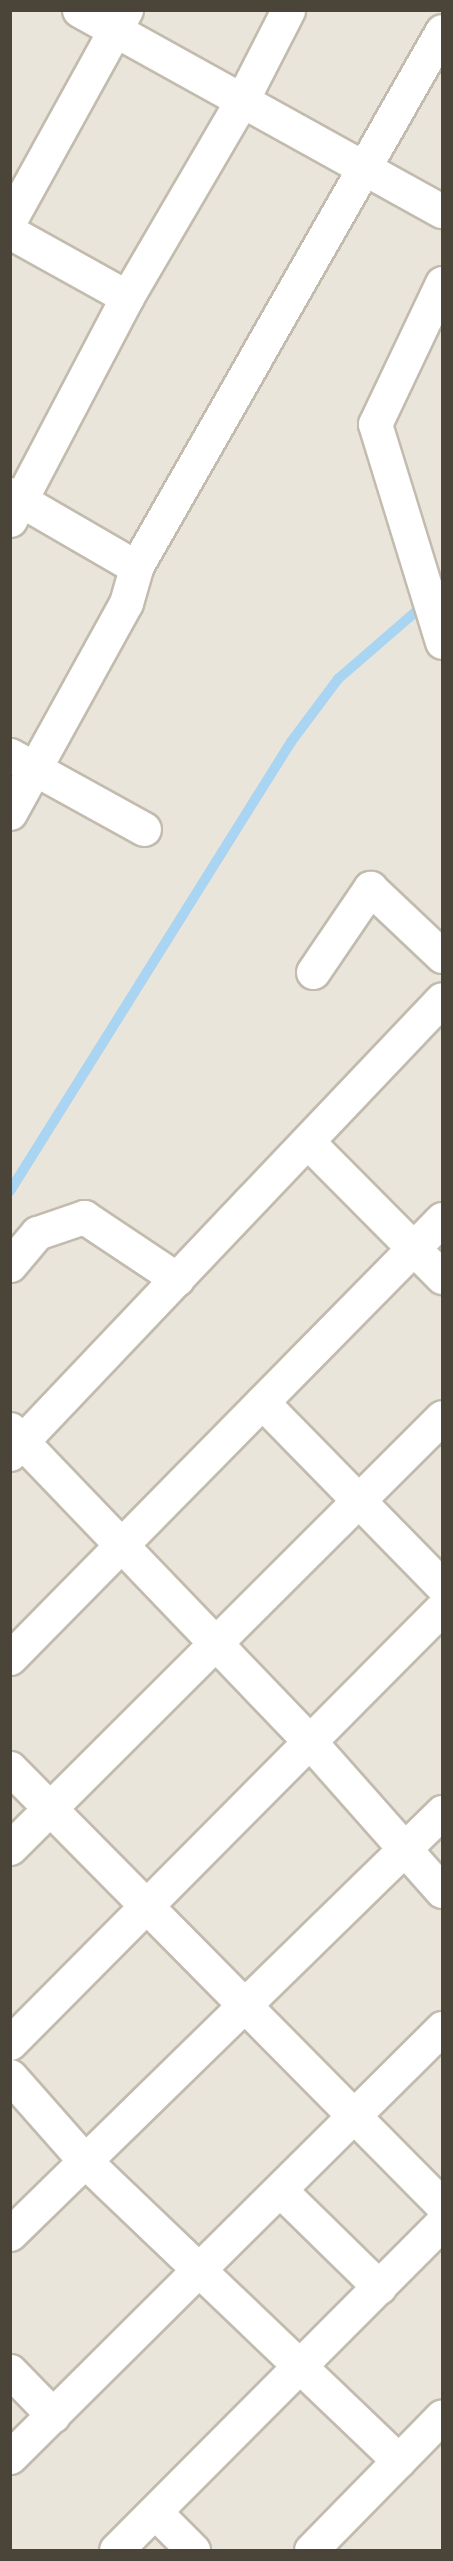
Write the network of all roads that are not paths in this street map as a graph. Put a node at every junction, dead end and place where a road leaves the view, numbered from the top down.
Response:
1 (80, 10) edge
2 (288, 10) edge
3 (121, 20) edge
4 (442, 31) edge
5 (241, 102) junction
6 (364, 167) junction
7 (442, 211) edge
8 (10, 219) edge
9 (10, 232) edge
10 (442, 284) edge
11 (127, 297) junction
12 (14, 504) edge
13 (136, 567) junction
14 (442, 642) edge
15 (23, 762) edge
16 (10, 813) edge
17 (144, 829) dead end
18 (442, 956) edge
19 (314, 972) dead end
20 (442, 999) edge
21 (309, 1143) junction
22 (442, 1219) edge
23 (413, 1248) junction
24 (10, 1265) edge
25 (442, 1277) edge
26 (177, 1279) junction
27 (262, 1402) junction
28 (442, 1417) edge
29 (14, 1441) edge
30 (361, 1498) junction
31 (121, 1545) junction
32 (442, 1586) edge
33 (442, 1608) edge
34 (216, 1643) junction
35 (10, 1658) edge
36 (310, 1742) junction
37 (10, 1767) edge
38 (51, 1808) junction
39 (442, 1812) edge
40 (10, 1848) edge
41 (403, 1851) junction
42 (442, 1891) edge
43 (147, 1905) junction
44 (246, 2004) junction
45 (442, 2028) edge
46 (10, 2043) edge
47 (10, 2076) edge
48 (355, 2114) junction
49 (86, 2161) junction
50 (280, 2190) junction
51 (442, 2205) edge
52 (442, 2223) edge
53 (10, 2234) edge
54 (200, 2269) junction
55 (379, 2287) junction
56 (301, 2365) junction
57 (10, 2371) edge
58 (53, 2415) junction
59 (442, 2416) edge
60 (10, 2457) edge
61 (399, 2461) junction
62 (155, 2512) junction
63 (116, 2550) edge
64 (193, 2550) edge
65 (312, 2550) edge

1 - 3 street
2 - 5 street
3 - 5 street
3 - 8 street
4 - 6 street
5 - 6 street
5 - 11 street
6 - 7 street
6 - 13 street
9 - 11 street
10 - 14 street
11 - 12 street
12 - 13 street
13 - 15 street
15 - 16 street
15 - 17 street
18 - 19 street
20 - 21 street
21 - 23 street
21 - 26 street
22 - 23 street
23 - 25 street
23 - 27 street
24 - 26 street
26 - 29 street
27 - 30 street
27 - 31 street
28 - 30 street
29 - 31 street
30 - 32 street
30 - 34 street
31 - 34 street
31 - 35 street
33 - 36 street
34 - 36 street
34 - 38 street
36 - 41 street
36 - 43 street
37 - 38 street
38 - 40 street
38 - 43 street
39 - 41 street
41 - 42 street
41 - 44 street
43 - 44 street
43 - 46 street
44 - 48 street
44 - 49 street
45 - 48 street
47 - 49 street
48 - 50 street
48 - 51 street
49 - 53 street
49 - 54 street
50 - 54 street
50 - 55 street
52 - 55 street
54 - 56 street
54 - 58 street
55 - 56 street
56 - 61 street
56 - 62 street
57 - 58 street
58 - 60 street
59 - 61 street
61 - 65 street
62 - 63 street
62 - 64 street

